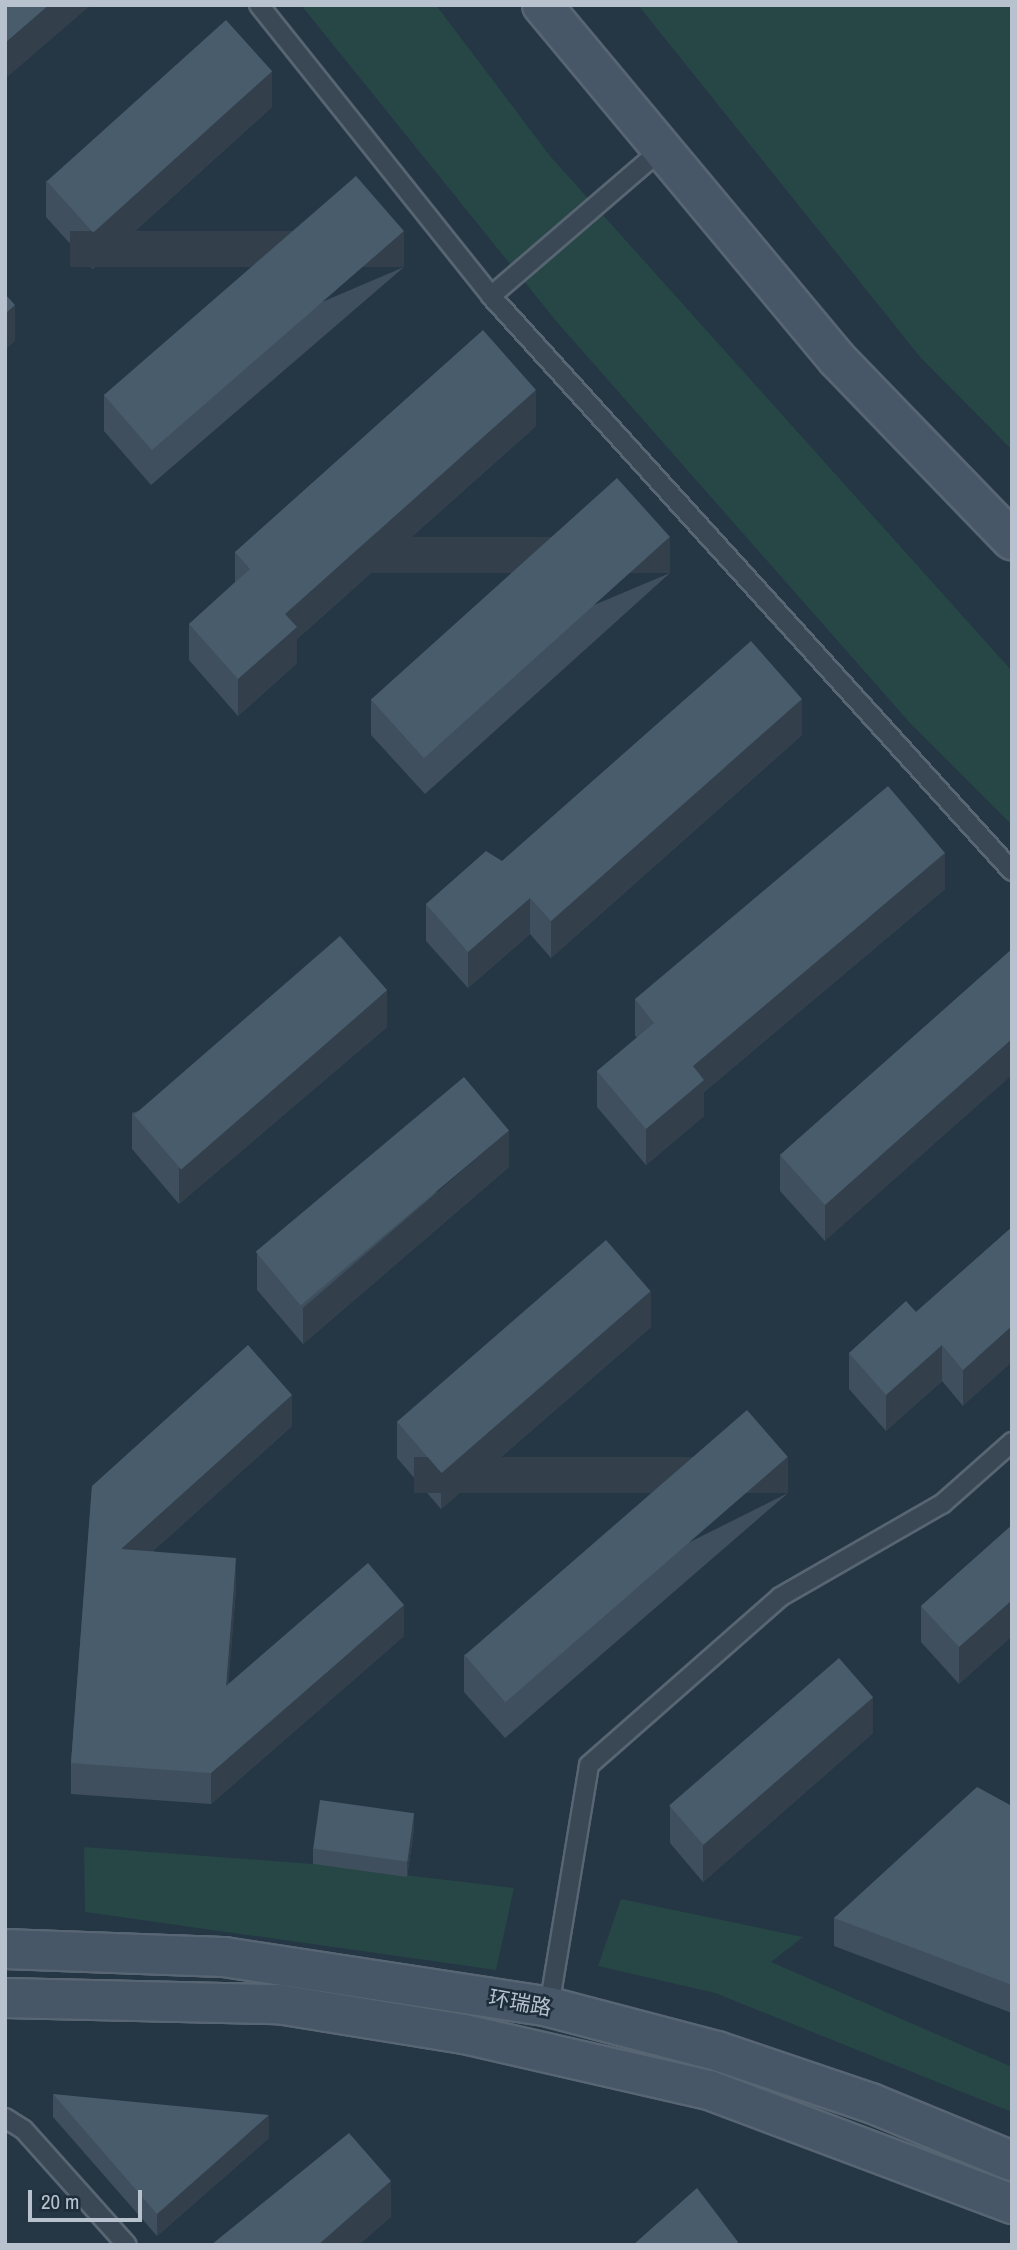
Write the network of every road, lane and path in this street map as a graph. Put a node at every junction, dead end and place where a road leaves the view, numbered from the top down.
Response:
1 (259, 5) edge
2 (542, 5) edge
3 (662, 149) junction
4 (491, 296) junction
5 (1012, 540) edge
6 (1012, 871) edge
7 (1012, 1442) edge
8 (5, 1949) edge
9 (5, 1998) edge
10 (549, 2007) junction
11 (5, 2118) edge
12 (1012, 2161) edge
13 (1012, 2204) edge
14 (127, 2245) edge

1 - 4 lane
2 - 3 main road
3 - 4 lane
3 - 5 main road
4 - 6 lane
7 - 10 lane
8 - 10 main road, 环瑞路
9 - 13 main road, 环瑞路
10 - 12 main road, 环瑞路
11 - 14 lane

